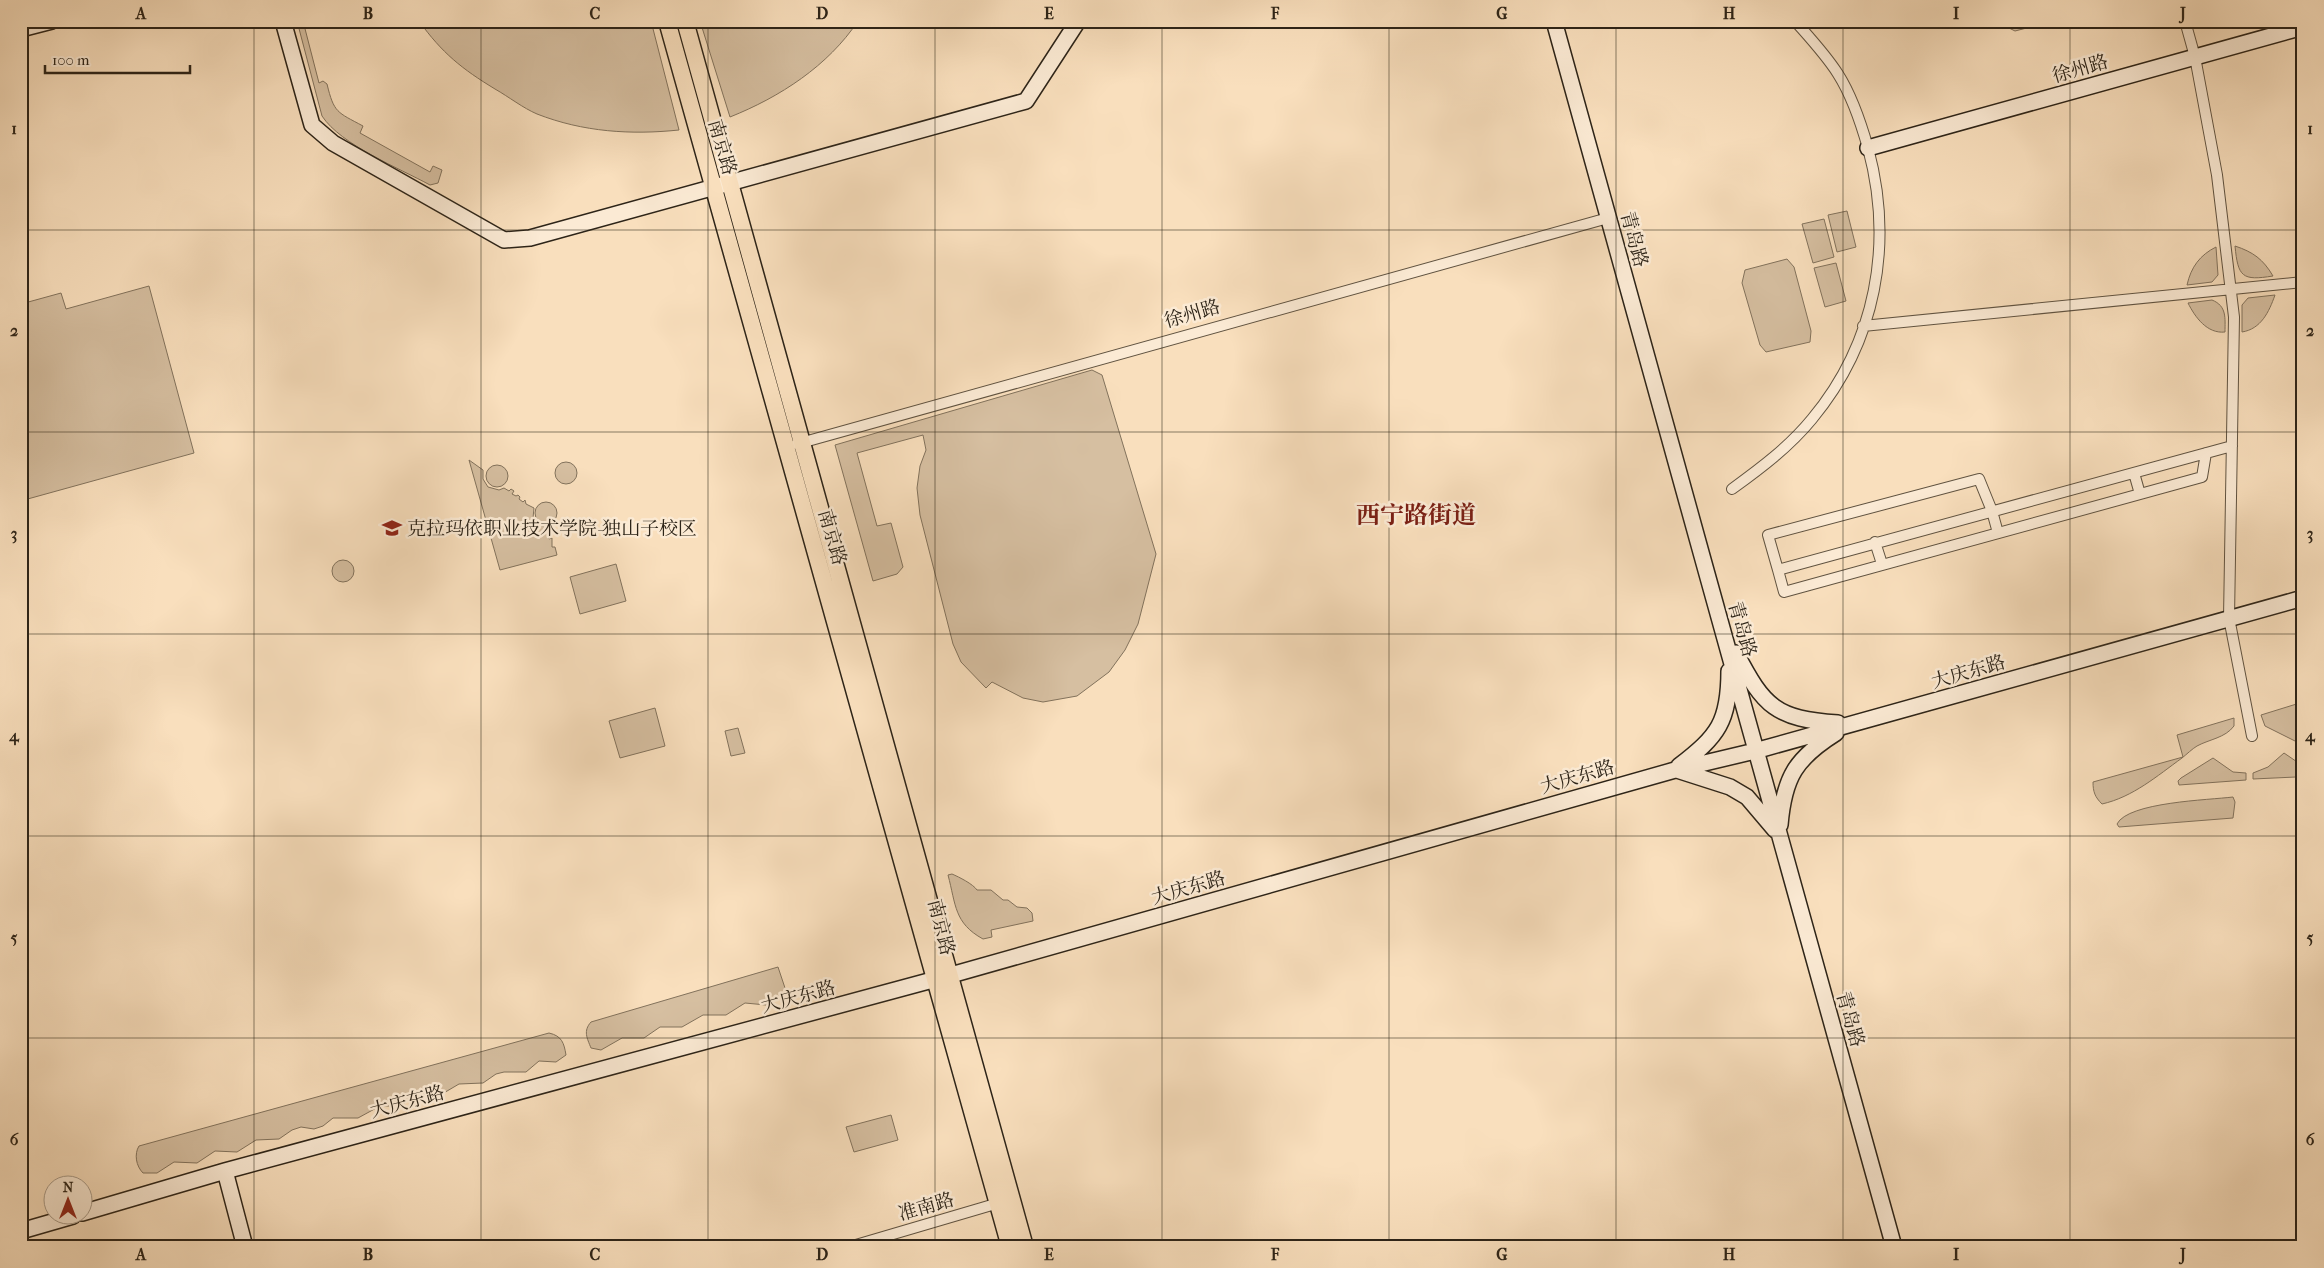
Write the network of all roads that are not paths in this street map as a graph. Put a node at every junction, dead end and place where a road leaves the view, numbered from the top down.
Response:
1 (52, 21) edge
2 (283, 21) edge
3 (667, 21) edge
4 (685, 21) edge
5 (1078, 21) edge
6 (1554, 21) edge
7 (1795, 21) edge
8 (2184, 21) edge
9 (2303, 26) edge
10 (21, 29) edge
11 (2195, 57) junction
12 (1868, 148) junction
13 (730, 183) junction
14 (714, 187) junction
15 (1608, 218) junction
16 (2303, 282) edge
17 (2231, 289) junction
18 (1863, 326) junction
19 (794, 445) junction
20 (2232, 446) junction
21 (2206, 454) junction
22 (2134, 473) junction
23 (1732, 489) dead end
24 (2140, 494) junction
25 (1992, 511) junction
26 (1998, 533) junction
27 (1875, 542) junction
28 (1882, 564) junction
29 (1778, 570) junction
30 (2303, 598) edge
31 (2230, 618) junction
32 (1724, 630) junction
33 (1851, 724) junction
34 (2252, 736) dead end
35 (1756, 751) junction
36 (1675, 770) junction
37 (1779, 834) junction
38 (934, 980) junction
39 (953, 982) junction
40 (225, 1171) junction
41 (1005, 1201) junction
42 (92, 1210) edge
43 (42, 1225) edge
44 (21, 1231) edge
45 (245, 1247) edge
46 (849, 1247) edge
47 (1010, 1247) edge
48 (1025, 1247) edge
49 (1894, 1247) edge

1 - 10 street
2 - 14 street
3 - 14 main road, 南京路
4 - 13 main road, 南京路
5 - 13 street
6 - 15 street, 青岛路
7 - 12 street
8 - 11 street
9 - 11 street, 徐州路
11 - 12 street, 徐州路
11 - 17 street
12 - 18 street
13 - 14 street
13 - 19 main road, 南京路
14 - 19 main road, 南京路
15 - 19 street, 徐州路
15 - 32 street, 青岛路
16 - 17 street
17 - 18 street
17 - 20 street
18 - 23 street
19 - 38 main road, 南京路
19 - 39 main road, 南京路
20 - 21 street
20 - 31 street
21 - 22 street
21 - 24 street
22 - 24 street
22 - 25 street
24 - 26 street
25 - 26 street
25 - 27 street
25 - 29 street
26 - 28 street
27 - 28 street
27 - 29 street
28 - 29 street
30 - 31 street, 大庆东路
31 - 33 street, 大庆东路
31 - 34 street
32 - 33 street
32 - 35 street, 青岛路
32 - 36 street
33 - 35 street, 大庆东路
33 - 37 street
35 - 36 street, 大庆东路
35 - 37 street, 青岛路
36 - 37 street
36 - 39 street, 大庆东路
37 - 49 street, 青岛路
38 - 39 street, 大庆东路
38 - 40 street, 大庆东路
38 - 41 main road, 南京路
39 - 41 main road, 南京路
40 - 42 street, 大庆东路
40 - 45 street
41 - 46 street, 准南路
41 - 47 main road
41 - 48 main road
43 - 44 street

